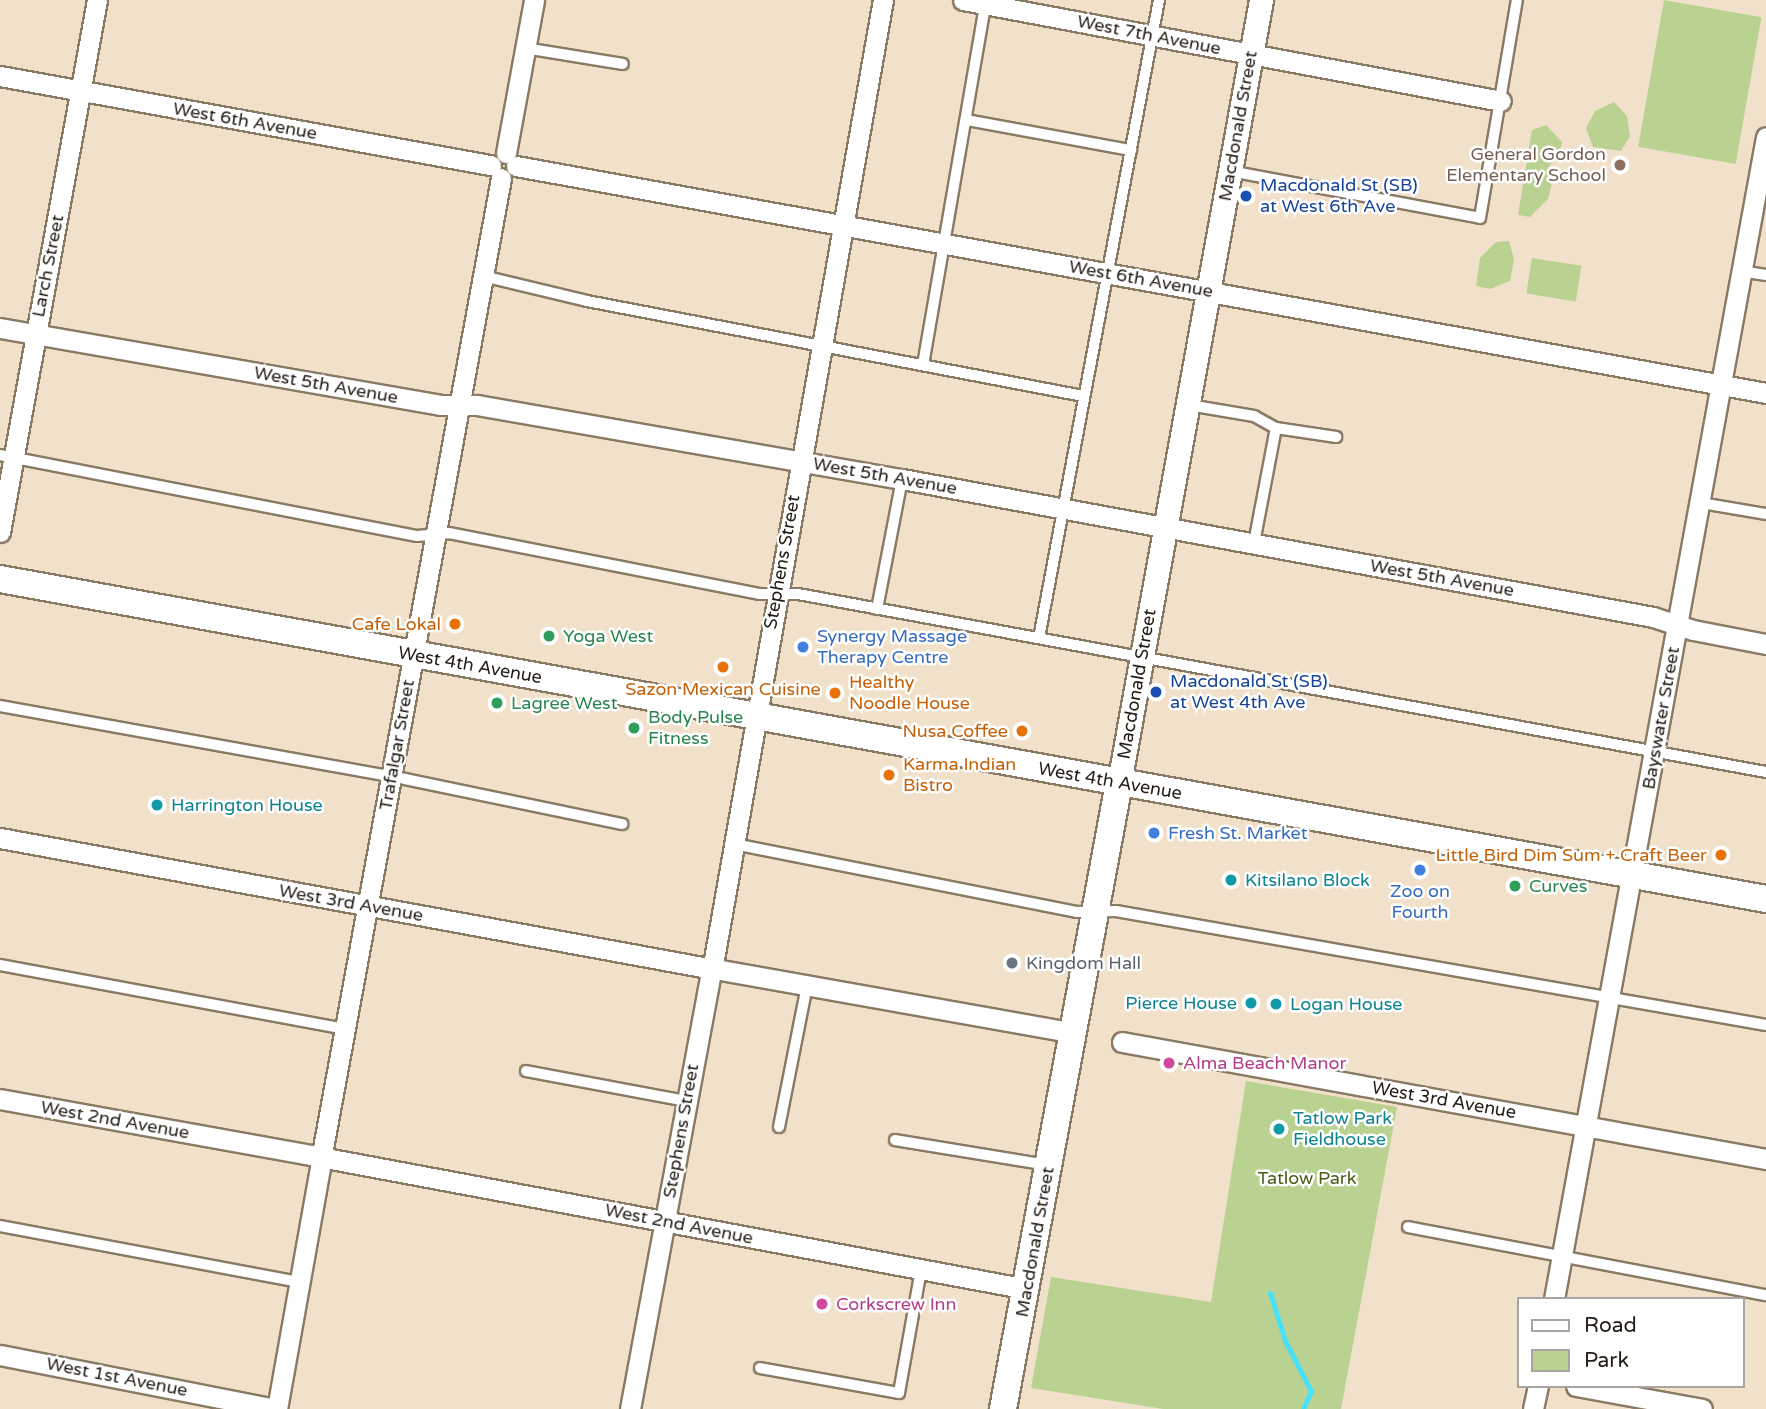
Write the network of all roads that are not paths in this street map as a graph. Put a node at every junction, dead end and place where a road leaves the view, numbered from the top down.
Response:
1 (97, 0) edge
2 (534, 0) edge
3 (883, 0) edge
4 (963, 0) edge
5 (1159, 0) edge
6 (1261, 0) edge
7 (1517, 0) edge
8 (986, 2) edge
9 (1153, 35) junction
10 (525, 48) junction
11 (1251, 54) junction
12 (623, 65) dead end
13 (0, 76) edge
14 (81, 90) junction
15 (1501, 101) junction
16 (967, 120) junction
17 (1765, 145) edge
18 (1131, 150) junction
19 (504, 166) junction
20 (1230, 171) junction
21 (842, 226) junction
22 (945, 245) junction
23 (1741, 271) junction
24 (1107, 273) junction
25 (1766, 275) edge
26 (483, 276) junction
27 (1208, 291) junction
28 (0, 328) edge
29 (36, 335) junction
30 (821, 345) junction
31 (923, 365) junction
32 (1721, 384) junction
33 (1766, 393) edge
34 (1083, 396) junction
35 (459, 405) junction
36 (1188, 405) junction
37 (1276, 428) junction
38 (1336, 437) dead end
39 (7, 457) edge
40 (800, 461) junction
41 (902, 479) junction
42 (1701, 503) junction
43 (1063, 509) junction
44 (1766, 514) edge
45 (1165, 528) junction
46 (0, 532) edge
47 (435, 535) junction
48 (1254, 543) junction
49 (0, 579) edge
50 (776, 593) junction
51 (877, 609) junction
52 (1678, 625) junction
53 (1039, 638) junction
54 (1766, 644) edge
55 (413, 654) junction
56 (1142, 657) junction
57 (0, 706) edge
58 (755, 716) junction
59 (1655, 752) junction
60 (1766, 772) edge
61 (391, 776) junction
62 (1119, 783) junction
63 (622, 824) dead end
64 (0, 838) edge
65 (734, 844) junction
66 (1633, 875) junction
67 (1766, 898) edge
68 (367, 906) junction
69 (1095, 913) junction
70 (0, 965) edge
71 (712, 968) junction
72 (807, 985) junction
73 (1609, 997) junction
74 (1766, 1025) edge
75 (345, 1030) junction
76 (1073, 1033) junction
77 (1122, 1041) dead end
78 (526, 1070) dead end
79 (0, 1099) edge
80 (687, 1101) junction
81 (1586, 1126) junction
82 (779, 1127) dead end
83 (895, 1140) dead end
84 (322, 1157) junction
85 (1766, 1159) edge
86 (1049, 1165) junction
87 (665, 1221) junction
88 (0, 1226) edge
89 (1408, 1227) dead end
90 (1562, 1256) junction
91 (921, 1269) junction
92 (299, 1282) junction
93 (1027, 1289) junction
94 (1766, 1295) edge
95 (1554, 1297) edge
96 (0, 1355) edge
97 (760, 1368) dead end
98 (1538, 1388) edge
99 (1587, 1388) edge
100 (275, 1409) edge
101 (630, 1409) edge
102 (1003, 1409) edge
103 (1534, 1409) edge
104 (1702, 1409) edge

1 - 14 street, Larch Street
2 - 10 street, Trafalgar Street
3 - 21 street, Stephens Street
4 - 8 street, West 7th Avenue
5 - 9 lane
6 - 11 street, Macdonald Street
7 - 15 lane
8 - 9 street, West 7th Avenue
8 - 16 lane
9 - 11 street, West 7th Avenue
9 - 18 lane
10 - 12 lane
10 - 19 street, Trafalgar Street
11 - 15 street, West 7th Avenue
11 - 20 street, Macdonald Street
13 - 14 street, West 6th Avenue
14 - 19 street, West 6th Avenue
14 - 29 street, Larch Street
15 - 20 lane
16 - 18 lane
16 - 22 lane
17 - 23 street, Bayswater Street
18 - 24 lane
19 - 21 street, West 6th Avenue
19 - 26 street, Trafalgar Street
20 - 27 street, Macdonald Street
21 - 22 street, West 6th Avenue
21 - 30 street, Stephens Street
22 - 24 street, West 6th Avenue
22 - 31 lane
23 - 25 lane
23 - 32 street, Bayswater Street
24 - 27 street, West 6th Avenue
24 - 34 lane
26 - 30 lane
26 - 35 street, Trafalgar Street
27 - 32 street, West 6th Avenue
27 - 36 street, Macdonald Street
28 - 29 street, West 5th Avenue
29 - 35 street, West 5th Avenue
29 - 39 street, Larch Street
30 - 31 lane
30 - 40 street, Stephens Street
31 - 34 lane
32 - 33 street, West 6th Avenue
32 - 42 street, Bayswater Street
34 - 43 lane
35 - 40 street, West 5th Avenue
35 - 47 street, Trafalgar Street
36 - 37 lane
36 - 45 street, Macdonald Street
37 - 38 lane
37 - 48 lane
39 - 46 street, Larch Street
39 - 47 lane
40 - 41 street, West 5th Avenue
40 - 50 street, Stephens Street
41 - 43 street, West 5th Avenue
41 - 51 lane
42 - 44 lane
42 - 52 street, Bayswater Street
43 - 45 street, West 5th Avenue
43 - 53 lane
45 - 48 street, West 5th Avenue
45 - 56 street, Macdonald Street
47 - 50 lane
47 - 55 street, Trafalgar Street
48 - 52 street, West 5th Avenue
49 - 55 main road, West 4th Avenue
50 - 51 lane
50 - 58 street, Stephens Street
51 - 53 lane
52 - 54 street, West 5th Avenue
52 - 59 street, Bayswater Street
53 - 56 lane
55 - 58 main road, West 4th Avenue
55 - 61 street, Trafalgar Street
56 - 59 lane
56 - 62 street, Macdonald Street
57 - 61 lane
58 - 62 main road, West 4th Avenue
58 - 65 street, Stephens Street
59 - 60 lane
59 - 66 street, Bayswater Street
61 - 63 lane
61 - 68 street, Trafalgar Street
62 - 66 main road, West 4th Avenue
62 - 69 main road, Macdonald Street
64 - 68 street, West 3rd Avenue
65 - 69 lane
65 - 71 street, Stephens Street
66 - 67 main road, West 4th Avenue
66 - 73 street, Bayswater Street
68 - 71 street, West 3rd Avenue
68 - 75 street, Trafalgar Street
69 - 73 lane
69 - 76 main road, Macdonald Street
70 - 75 lane
71 - 72 street, West 3rd Avenue
71 - 80 street, Stephens Street
72 - 76 street, West 3rd Avenue
72 - 82 lane
73 - 74 lane
73 - 81 street, Bayswater Street
75 - 84 street, Trafalgar Street
76 - 86 main road, Macdonald Street
77 - 81 street, West 3rd Avenue
78 - 80 lane
79 - 84 street, West 2nd Avenue
80 - 87 street, Stephens Street
81 - 85 street, West 3rd Avenue
81 - 90 street, Bayswater Street
83 - 86 lane
84 - 87 street, West 2nd Avenue
84 - 92 street, Trafalgar Street
86 - 93 main road, Macdonald Street
87 - 91 street, West 2nd Avenue
87 - 101 street, Stephens Street
88 - 92 lane
89 - 90 lane
90 - 94 lane
90 - 95 street, Bayswater Street
91 - 93 street, West 2nd Avenue
91 - 97 lane
92 - 100 street, Trafalgar Street
93 - 102 main road, Macdonald Street
96 - 100 street, West 1st Avenue
98 - 103 street
99 - 104 street

